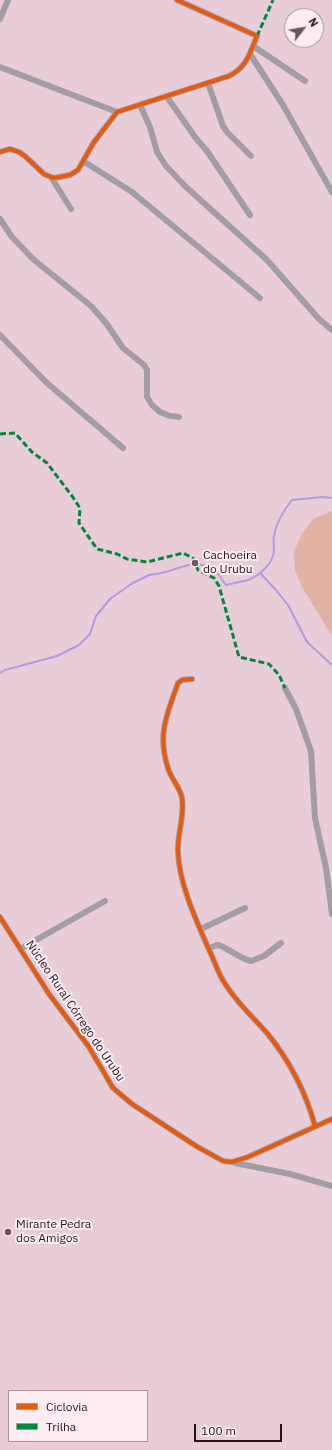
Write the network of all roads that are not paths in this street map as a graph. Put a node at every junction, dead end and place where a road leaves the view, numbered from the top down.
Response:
1 (8, 0) edge
2 (177, 0) edge
3 (187, 2) edge
4 (0, 19) edge
5 (253, 46) junction
6 (250, 54) junction
7 (0, 66) edge
8 (305, 81) dead end
9 (208, 83) junction
10 (167, 97) junction
11 (140, 105) junction
12 (118, 112) junction
13 (0, 152) edge
14 (251, 156) dead end
15 (84, 162) junction
16 (51, 177) junction
17 (332, 192) edge
18 (71, 209) dead end
19 (250, 216) dead end
20 (0, 219) edge
21 (260, 298) dead end
22 (332, 330) edge
23 (0, 335) edge
24 (179, 417) dead end
25 (123, 448) dead end
26 (192, 679) dead end
27 (285, 688) dead end
28 (105, 901) dead end
29 (245, 908) dead end
30 (332, 914) edge
31 (0, 917) edge
32 (201, 929) junction
33 (281, 943) dead end
34 (20, 949) junction
35 (209, 949) junction
36 (332, 1119) edge
37 (315, 1126) junction
38 (232, 1162) junction
39 (332, 1186) edge

1 - 4 street
2 - 3 street
3 - 5 street
5 - 6 street
5 - 8 street
6 - 9 street
6 - 17 street
7 - 12 street
9 - 10 street
9 - 14 street
10 - 11 street
10 - 19 street
11 - 12 street
11 - 22 street
12 - 15 street
13 - 16 street
15 - 16 street
15 - 21 street
16 - 18 street
20 - 24 street
23 - 25 street
26 - 32 street
27 - 30 street
28 - 34 street
29 - 32 street
31 - 34 street, Núcleo Rural Córrego do Urubu
32 - 35 street
33 - 35 street
34 - 38 street, Núcleo Rural Córrego do Urubu
35 - 37 street
36 - 37 street
37 - 38 street
38 - 39 street, Núcleo Rural Córrego do Urubu

